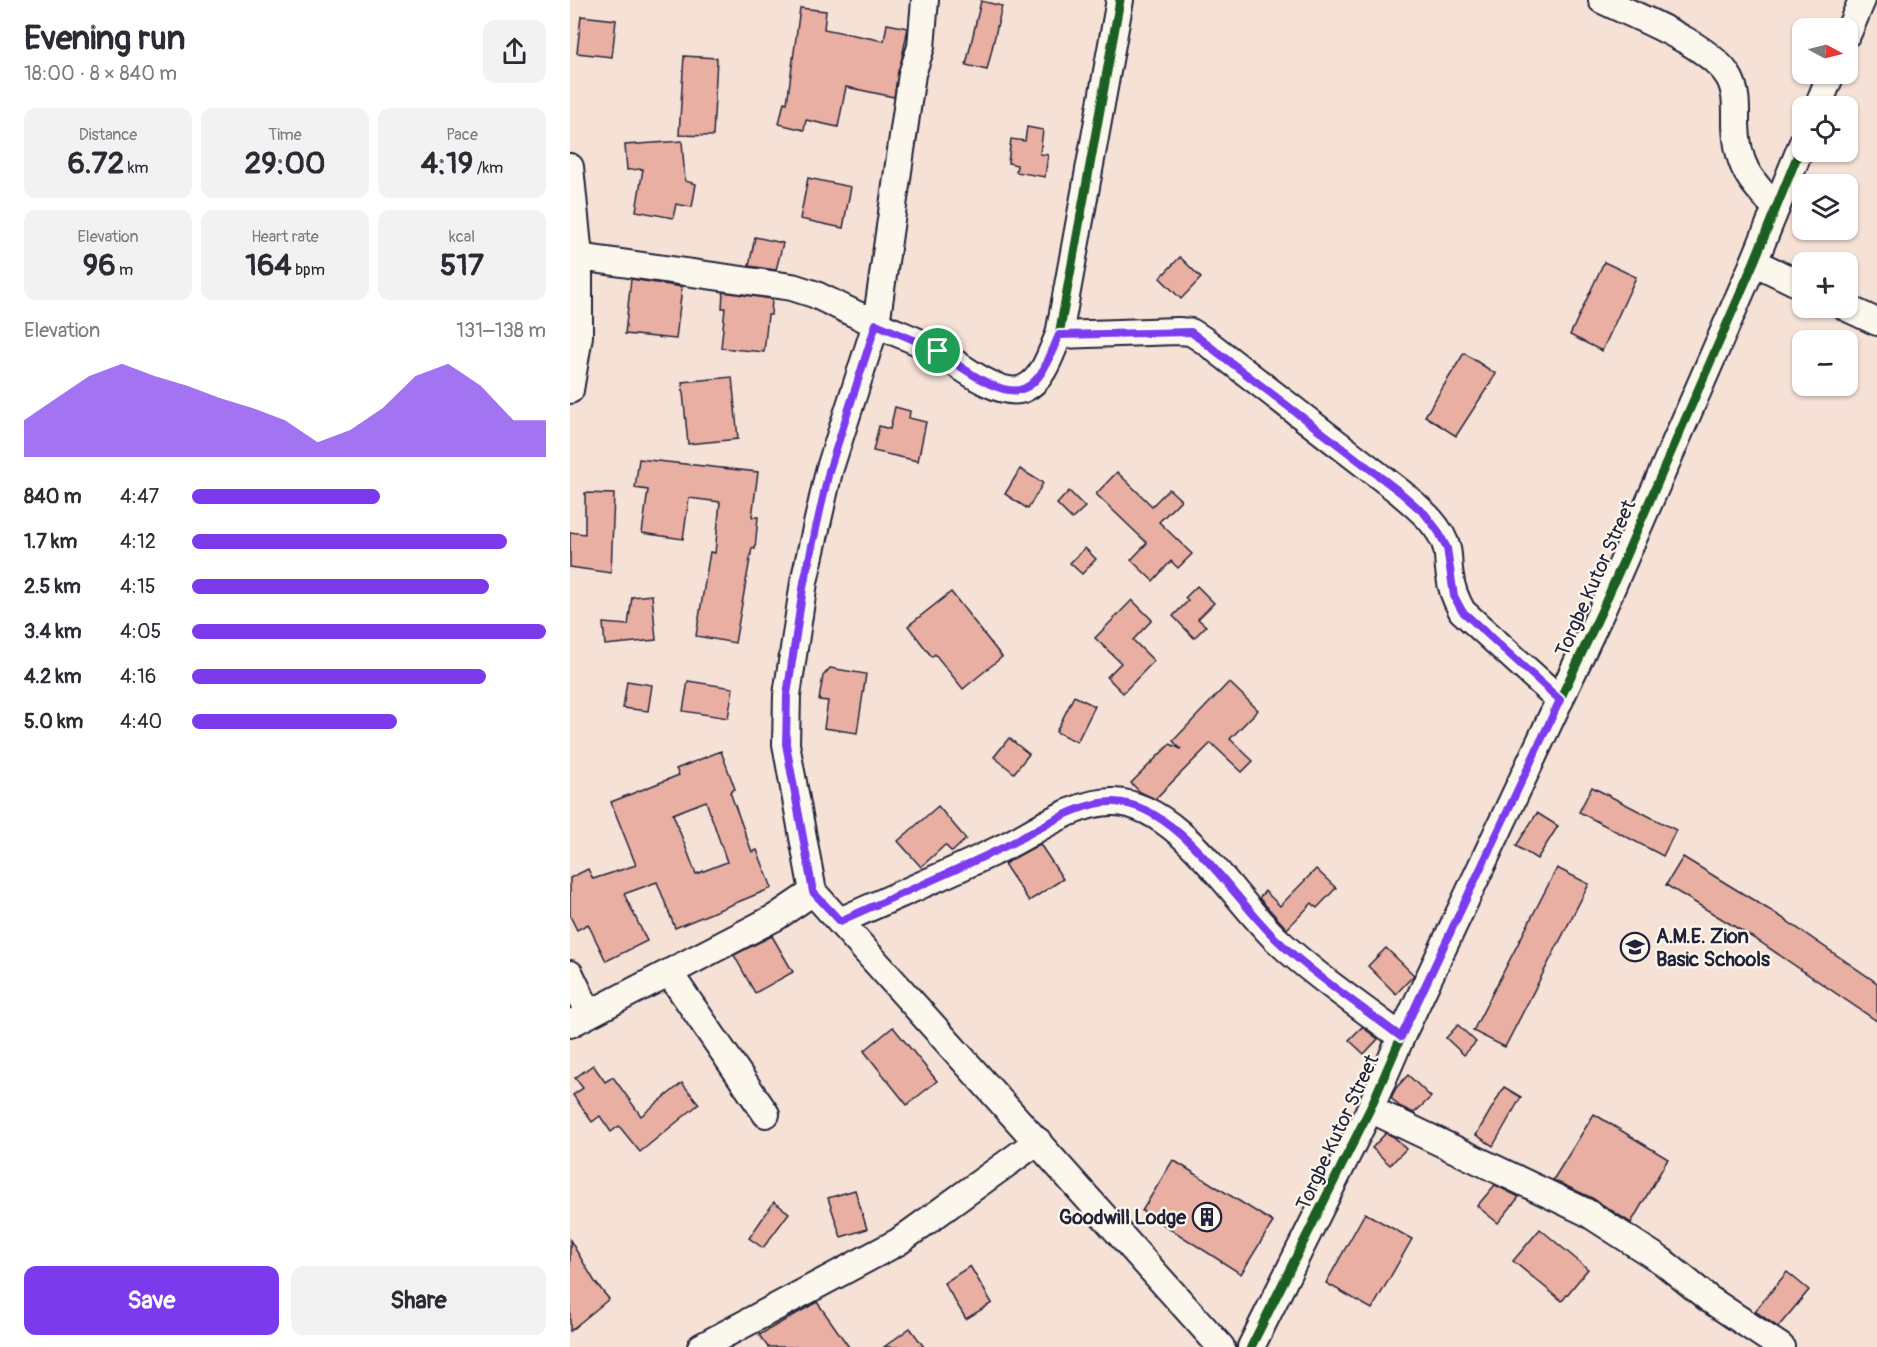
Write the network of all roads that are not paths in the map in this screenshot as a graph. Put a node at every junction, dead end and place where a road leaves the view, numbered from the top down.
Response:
1 (925, 0) edge
2 (1120, 0) edge
3 (1602, 0) edge
4 (1862, 0) edge
5 (1854, 18) edge
6 (1795, 162) edge
7 (570, 166) edge
8 (1776, 208) junction
9 (579, 257) junction
10 (1754, 262) junction
11 (1792, 281) edge
12 (1858, 313) edge
13 (1877, 322) edge
14 (876, 324) junction
15 (1059, 335) junction
16 (570, 390) edge
17 (1560, 700) junction
18 (813, 892) junction
19 (840, 921) junction
20 (570, 974) edge
21 (670, 974) junction
22 (580, 1019) edge
23 (1401, 1037) junction
24 (1370, 1109) junction
25 (766, 1114) dead end
26 (1038, 1142) junction
27 (701, 1347) edge
28 (1221, 1347) edge
29 (1251, 1347) edge
30 (1781, 1347) edge

1 - 14 street
2 - 15 street
3 - 8 street
4 - 5 street
6 - 8 street, Torgbe Kutor Street
7 - 9 street
8 - 10 street, Torgbe Kutor Street
9 - 14 street
9 - 16 street
10 - 11 street
10 - 17 street, Torgbe Kutor Street
12 - 13 street
14 - 15 street
14 - 18 street
15 - 17 street
17 - 23 street, Torgbe Kutor Street
18 - 19 street
18 - 21 street
19 - 23 street
19 - 26 street
20 - 22 street
21 - 22 street
21 - 25 street
23 - 24 street, Torgbe Kutor Street
24 - 29 street, Torgbe Kutor Street
24 - 30 street
26 - 27 street
26 - 28 street

